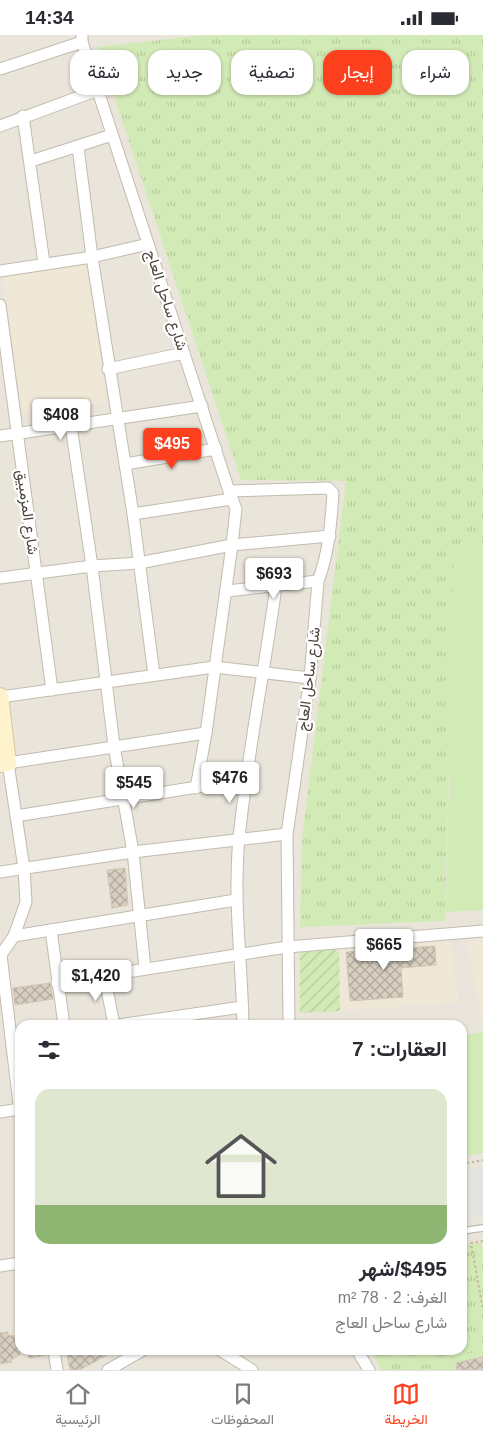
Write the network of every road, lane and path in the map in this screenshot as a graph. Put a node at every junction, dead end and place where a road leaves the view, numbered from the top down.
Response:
1 (82, 38) edge
2 (86, 50) edge
3 (0, 69) edge
4 (84, 95) edge
5 (100, 95) edge
6 (23, 116) junction
7 (0, 126) edge
8 (112, 135) junction
9 (78, 147) junction
10 (31, 161) junction
11 (148, 244) junction
12 (92, 257) junction
13 (44, 263) junction
14 (0, 271) edge
15 (0, 305) edge
16 (1, 320) edge
17 (184, 353) junction
18 (108, 369) junction
19 (202, 406) junction
20 (119, 420) junction
21 (71, 426) junction
22 (17, 433) junction
23 (0, 436) edge
24 (216, 449) junction
25 (125, 464) junction
26 (230, 495) junction
27 (132, 514) junction
28 (330, 536) junction
29 (232, 545) junction
30 (139, 563) junction
31 (92, 566) junction
32 (36, 573) junction
33 (0, 578) edge
34 (318, 581) junction
35 (276, 586) junction
36 (227, 591) junction
37 (214, 667) junction
38 (265, 672) junction
39 (154, 675) junction
40 (310, 678) junction
41 (105, 681) junction
42 (52, 690) junction
43 (0, 697) edge
44 (206, 733) junction
45 (114, 746) junction
46 (4, 764) edge
47 (247, 779) junction
48 (196, 787) junction
49 (122, 798) junction
50 (16, 816) junction
51 (287, 834) junction
52 (239, 840) junction
53 (133, 852) junction
54 (24, 868) junction
55 (0, 872) edge
56 (236, 900) junction
57 (139, 916) junction
58 (51, 930) junction
59 (483, 931) edge
60 (14, 936) junction
61 (286, 947) junction
62 (241, 954) junction
63 (0, 956) edge
64 (144, 968) junction
65 (104, 974) junction
66 (57, 983) junction
67 (242, 1007) junction
68 (63, 1020) edge
69 (113, 1020) edge
70 (193, 1020) edge
71 (243, 1020) edge
72 (289, 1020) edge
73 (15, 1072) edge
74 (15, 1110) edge
75 (0, 1111) edge
76 (483, 1160) edge
77 (467, 1163) edge
78 (483, 1227) edge
79 (467, 1230) edge
80 (483, 1241) edge
81 (15, 1264) edge
82 (0, 1266) edge
83 (483, 1310) edge
84 (55, 1355) edge
85 (134, 1355) edge
86 (228, 1355) edge
87 (360, 1355) edge
88 (57, 1370) edge
89 (108, 1370) edge
90 (252, 1370) edge
91 (369, 1370) edge

1 - 2 street, شارع ساحل العاج
1 - 3 street
4 - 6 street
5 - 8 street, شارع ساحل العاج
6 - 7 street
6 - 10 street
8 - 9 street
8 - 11 street, شارع ساحل العاج
9 - 10 street
9 - 12 street
10 - 13 street
11 - 12 street
11 - 17 street, شارع ساحل العاج
12 - 13 street
12 - 18 street
13 - 14 street
15 - 16 street, شارع المزمبيق
16 - 22 street, شارع المزمبيق
17 - 18 street
17 - 19 street, شارع ساحل العاج
18 - 20 street
19 - 20 street
19 - 24 street, شارع ساحل العاج
20 - 21 street
20 - 25 street
21 - 22 street
21 - 31 street
22 - 23 street
22 - 32 street, شارع المزمبيق
24 - 25 street
24 - 26 street, شارع ساحل العاج
25 - 27 street
26 - 27 street
26 - 28 street, شارع ساحل العاج
26 - 29 street
27 - 30 street
28 - 29 street
28 - 34 street, شارع ساحل العاج
29 - 30 street
29 - 36 street
30 - 31 street
30 - 39 street
31 - 32 street
31 - 41 street
32 - 33 street
32 - 42 street, شارع المزمبيق
34 - 35 street
34 - 40 street, شارع ساحل العاج
35 - 36 street
35 - 38 street
36 - 37 street
37 - 38 street
37 - 39 street
37 - 44 street
38 - 40 street
38 - 47 street
39 - 41 street
40 - 51 street, شارع ساحل العاج
41 - 42 street
41 - 45 street
42 - 43 street
43 - 46 street
44 - 45 street
44 - 48 street
45 - 46 street
45 - 49 street
46 - 50 street
47 - 48 street
47 - 52 street
48 - 49 street
49 - 50 street
49 - 53 street
50 - 54 street
51 - 52 street
51 - 61 street, شارع ساحل العاج
52 - 53 street
52 - 56 street
53 - 54 street
53 - 57 street
54 - 55 street
54 - 60 street
56 - 57 street
56 - 62 street
57 - 58 street
57 - 64 street
58 - 60 street
58 - 66 street
59 - 61 street
60 - 63 street
61 - 62 street
61 - 72 street, شارع ساحل العاج
62 - 64 street
62 - 67 street
63 - 73 street
64 - 65 street
65 - 66 street
65 - 69 street
66 - 68 street
67 - 70 street
67 - 71 street
74 - 75 street
76 - 77 path
78 - 79 lane
80 - 83 path
81 - 82 street
84 - 88 street
85 - 89 street
86 - 90 street
87 - 91 street

